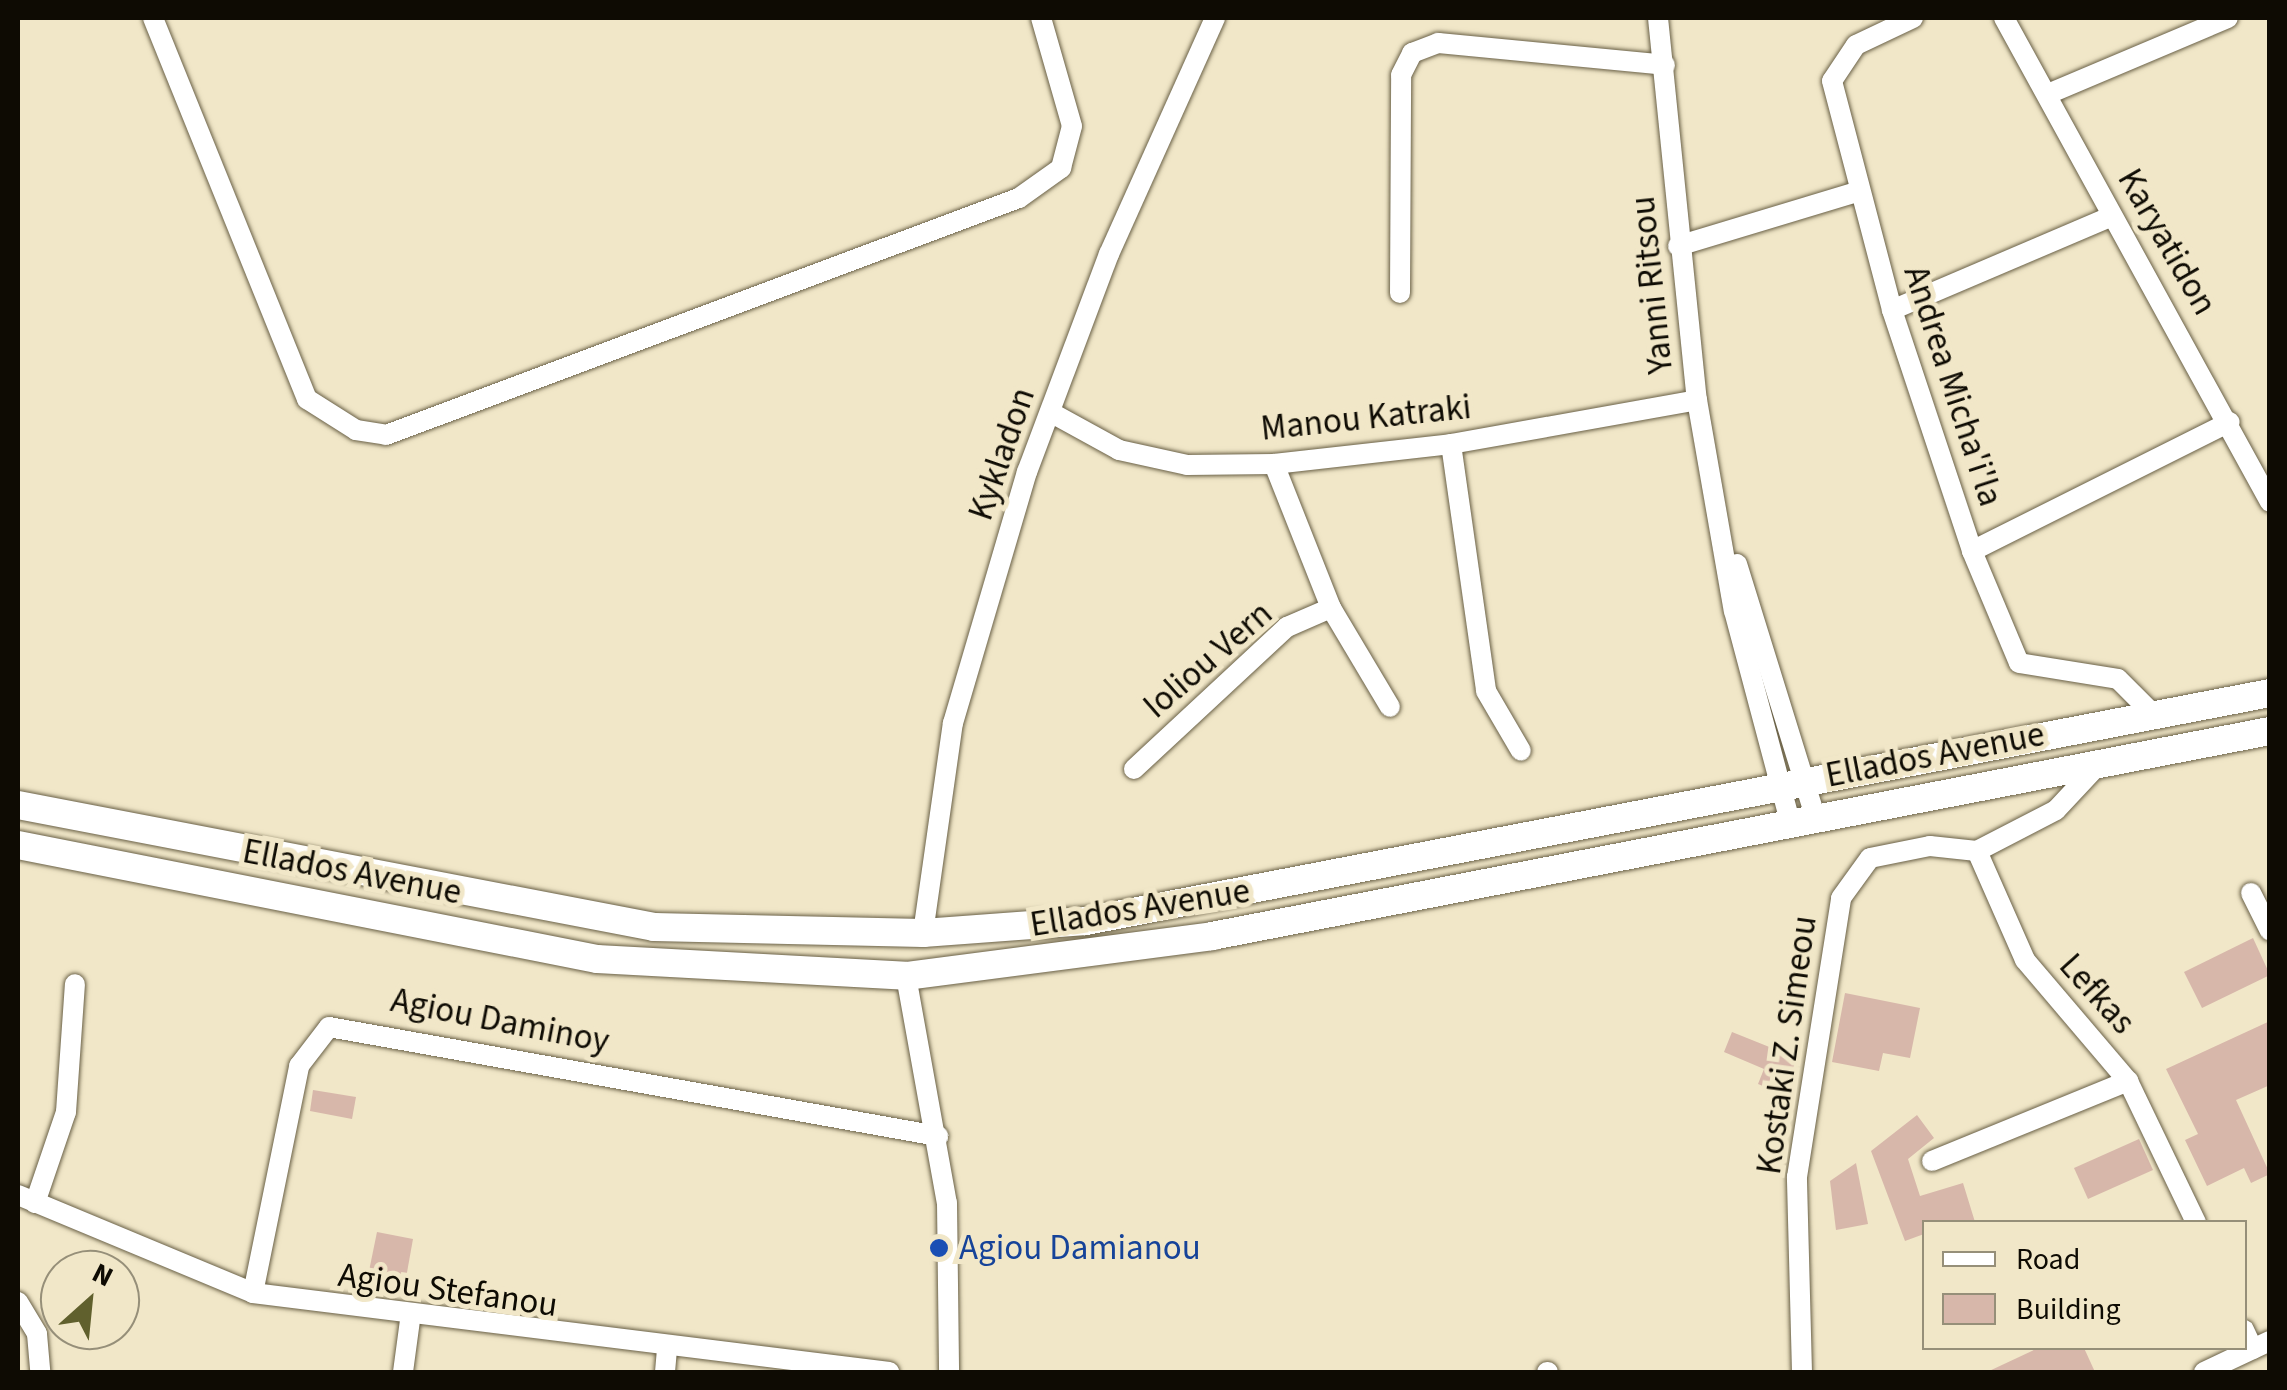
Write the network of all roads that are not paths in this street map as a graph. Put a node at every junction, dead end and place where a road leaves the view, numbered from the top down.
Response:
1 (153, 18) edge
2 (1041, 18) edge
3 (1215, 18) edge
4 (1658, 18) edge
5 (1913, 18) edge
6 (2004, 18) edge
7 (2228, 18) edge
8 (1664, 65) junction
9 (2048, 94) junction
10 (1860, 191) junction
11 (2112, 216) junction
12 (1678, 246) junction
13 (1400, 293) dead end
14 (1892, 310) junction
15 (1697, 400) junction
16 (1050, 412) junction
17 (2230, 422) junction
18 (1451, 444) junction
19 (1274, 464) junction
20 (2270, 502) edge
21 (1972, 551) junction
22 (1332, 608) junction
23 (2270, 694) edge
24 (1390, 707) dead end
25 (2154, 715) junction
26 (2270, 731) edge
27 (1522, 751) dead end
28 (2100, 763) junction
29 (1134, 770) dead end
30 (1792, 783) junction
31 (18, 805) edge
32 (1802, 818) junction
33 (18, 844) edge
34 (1977, 851) junction
35 (2251, 892) dead end
36 (2270, 931) edge
37 (923, 934) junction
38 (906, 976) junction
39 (75, 984) dead end
40 (2128, 1081) junction
41 (938, 1136) junction
42 (1932, 1161) dead end
43 (26, 1199) edge
44 (2195, 1220) edge
45 (253, 1294) junction
46 (18, 1302) edge
47 (410, 1320) junction
48 (2240, 1350) edge
49 (666, 1362) edge
50 (40, 1372) edge
51 (403, 1372) edge
52 (889, 1372) edge
53 (949, 1372) edge
54 (1802, 1372) edge
55 (2204, 1372) edge

1 - 2 street
3 - 16 street, Kykladon
4 - 8 street, Yanni Ritsou
5 - 10 street, Andrea Micha'i'la
6 - 9 street, Karyatidon
7 - 9 street
8 - 12 street, Yanni Ritsou
8 - 13 street
9 - 11 street, Karyatidon
10 - 12 street
10 - 14 street, Andrea Micha'i'la
11 - 14 street
11 - 17 street, Karyatidon
12 - 15 street, Yanni Ritsou
14 - 21 street, Andrea Micha'i'la
15 - 18 street, Manou Katraki
15 - 30 street, Yanni Ritsou
16 - 19 street, Manou Katraki
16 - 37 street, Kykladon
17 - 20 street, Karyatidon
17 - 21 street
18 - 19 street, Manou Katraki
18 - 27 street
19 - 22 street
21 - 25 street, Andrea Micha'i'la
22 - 24 street
22 - 29 street, Ioliou Vern
23 - 25 main road, Ellados Avenue
25 - 30 main road, Ellados Avenue
26 - 28 main road, Ellados Avenue
28 - 32 main road, Ellados Avenue
28 - 34 street
30 - 32 street, Yanni Ritsou
30 - 37 main road, Ellados Avenue
31 - 37 main road, Ellados Avenue
32 - 38 main road, Ellados Avenue
33 - 38 main road, Ellados Avenue
34 - 40 street, Lefkas
34 - 54 street, Kostaki Z. Simeou
35 - 36 street
38 - 41 street
39 - 43 street
40 - 42 street
40 - 44 street, Lefkas
41 - 45 street, Agiou Daminoy
41 - 53 street
43 - 45 street, Agiou Stefanou
45 - 47 street, Agiou Stefanou
46 - 50 street
47 - 49 street, Agiou Stefanou
47 - 51 street
48 - 55 street
49 - 52 street, Agiou Stefanou

